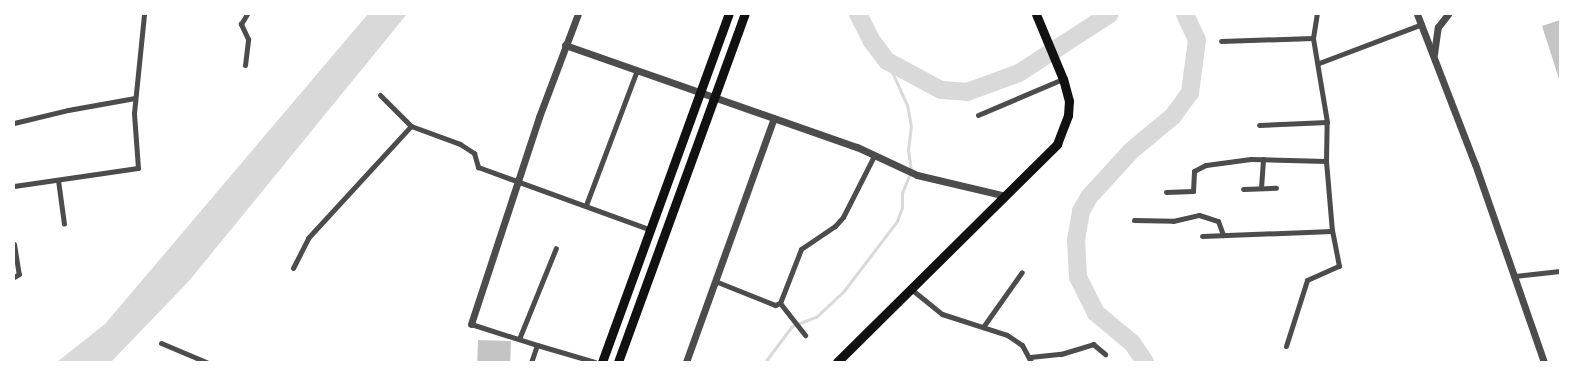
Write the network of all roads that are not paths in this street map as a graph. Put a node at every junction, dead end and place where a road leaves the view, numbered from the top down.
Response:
1 (144, 14) edge
2 (247, 14) edge
3 (578, 14) edge
4 (729, 14) edge
5 (745, 14) edge
6 (1036, 14) edge
7 (1317, 14) edge
8 (1417, 14) edge
9 (1448, 14) edge
10 (1422, 24) junction
11 (1313, 38) junction
12 (1221, 41) dead end
13 (565, 45) junction
14 (717, 46) junction
15 (732, 51) junction
16 (1434, 57) junction
17 (1319, 64) junction
18 (245, 65) dead end
19 (637, 70) junction
20 (1063, 78) junction
21 (700, 93) junction
22 (380, 95) dead end
23 (715, 96) junction
24 (135, 98) junction
25 (978, 115) dead end
26 (774, 118) junction
27 (1327, 122) junction
28 (14, 123) edge
29 (1259, 125) dead end
30 (411, 126) junction
31 (874, 156) junction
32 (1263, 159) junction
33 (1326, 161) junction
34 (58, 180) junction
35 (518, 181) junction
36 (14, 186) edge
37 (1261, 188) junction
38 (1276, 188) dead end
39 (1243, 189) dead end
40 (1166, 192) dead end
41 (1006, 196) junction
42 (662, 197) junction
43 (677, 202) junction
44 (586, 205) junction
45 (1134, 220) dead end
46 (64, 224) dead end
47 (650, 230) junction
48 (1332, 231) junction
49 (1223, 235) junction
50 (1202, 236) dead end
51 (14, 244) edge
52 (556, 248) dead end
53 (293, 268) dead end
54 (1022, 272) dead end
55 (1560, 272) edge
56 (1515, 276) junction
57 (14, 277) edge
58 (714, 281) junction
59 (911, 289) junction
60 (780, 303) junction
61 (471, 324) joint
62 (983, 327) junction
63 (805, 335) dead end
64 (612, 336) junction
65 (520, 339) junction
66 (626, 341) junction
67 (161, 344) dead end
68 (537, 346) junction
69 (1286, 346) dead end
70 (1105, 354) dead end
71 (1030, 359) edge
72 (206, 362) edge
73 (531, 362) edge
74 (595, 362) edge
75 (602, 362) edge
76 (618, 362) edge
77 (686, 362) edge
78 (837, 362) edge
79 (1544, 362) edge

1 - 24 street
2 - 18 street
3 - 13 street
4 - 14 main road
5 - 15 main road
6 - 20 main road
7 - 11 street
8 - 10 street
9 - 16 street
10 - 16 street
10 - 17 street
11 - 12 street
11 - 17 street
13 - 19 street
13 - 35 street
14 - 15 main road
14 - 21 main road
15 - 23 main road
16 - 56 street
17 - 27 street
19 - 21 street
19 - 44 street
20 - 25 street
20 - 41 main road
21 - 23 street
21 - 42 main road
22 - 30 street
23 - 26 street
23 - 43 main road
24 - 28 street
24 - 34 street
26 - 31 street
26 - 58 street
27 - 29 street
27 - 33 street
30 - 35 street
30 - 53 street
31 - 41 street
31 - 60 street
32 - 33 street
32 - 37 street
32 - 40 street
33 - 48 street
34 - 36 street
34 - 46 street
35 - 44 street
35 - 61 street
37 - 38 street
37 - 39 street
41 - 59 main road
42 - 43 main road
42 - 47 main road
43 - 66 main road
44 - 47 street
45 - 49 street
47 - 64 main road
48 - 49 street
48 - 69 street
49 - 50 street
51 - 57 street
52 - 65 street
54 - 62 street
55 - 56 street
56 - 79 street
58 - 60 street
58 - 77 street
59 - 62 street
59 - 78 main road
60 - 63 street
61 - 65 street
62 - 71 street
64 - 66 main road
64 - 75 main road
65 - 68 street
66 - 76 main road
67 - 72 street
68 - 73 street
68 - 74 street
70 - 71 street

